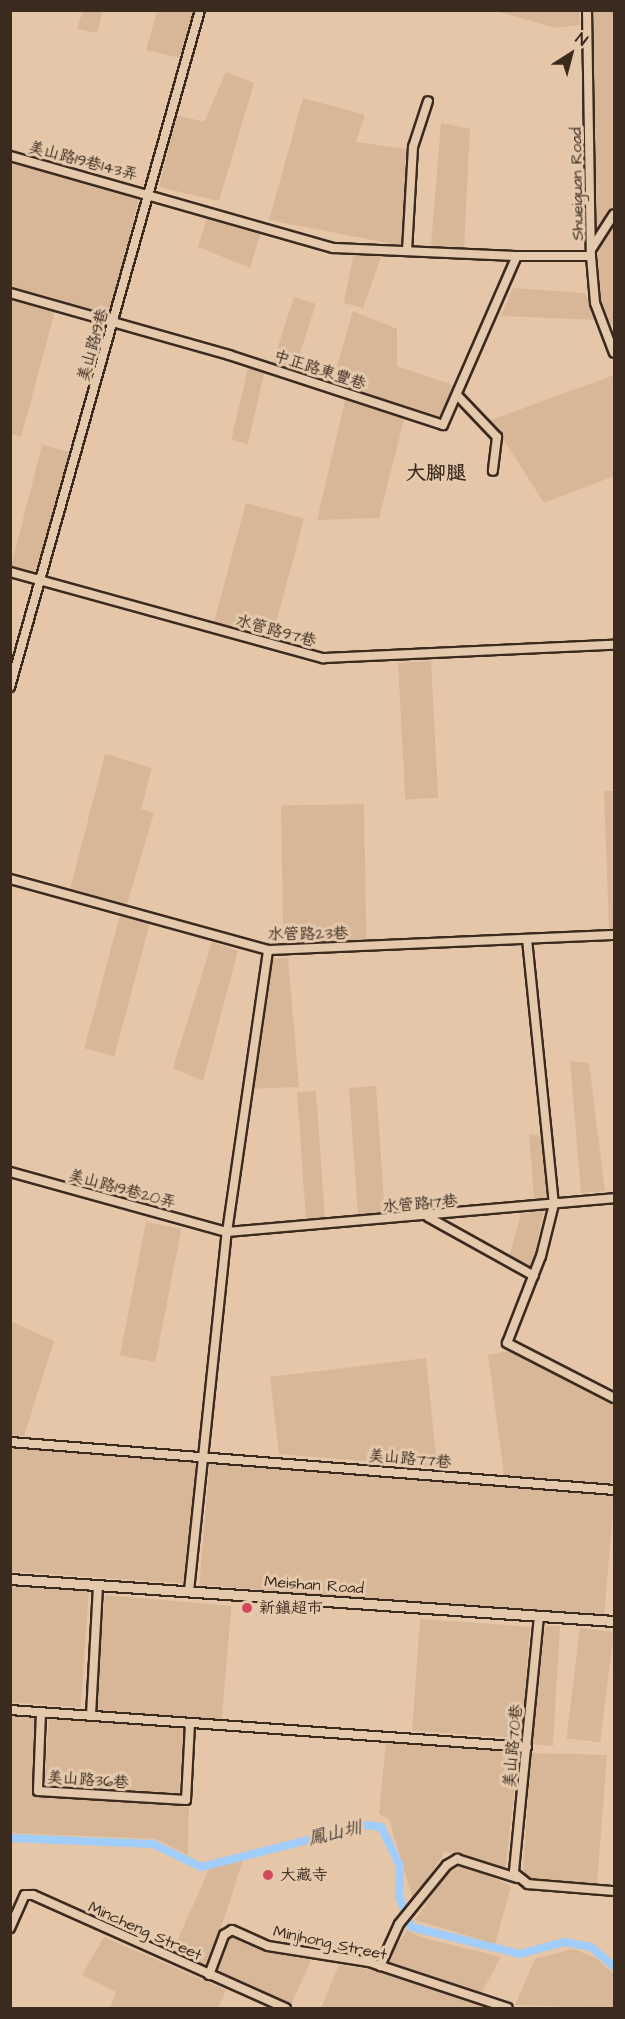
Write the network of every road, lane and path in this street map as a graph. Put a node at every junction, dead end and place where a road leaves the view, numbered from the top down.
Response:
1 (200, 10) edge
2 (587, 10) edge
3 (428, 101) dead end
4 (10, 156) edge
5 (149, 193) junction
6 (615, 214) edge
7 (406, 251) junction
8 (591, 252) junction
9 (517, 256) junction
10 (10, 293) edge
11 (114, 321) junction
12 (615, 328) edge
13 (606, 330) junction
14 (615, 353) edge
15 (457, 395) junction
16 (493, 471) dead end
17 (10, 572) edge
18 (40, 580) junction
19 (615, 645) edge
20 (10, 687) edge
21 (10, 879) edge
22 (615, 935) edge
23 (527, 939) junction
24 (268, 950) junction
25 (10, 1172) edge
26 (615, 1198) edge
27 (554, 1204) junction
28 (428, 1217) junction
29 (227, 1232) junction
30 (534, 1276) junction
31 (615, 1398) edge
32 (10, 1442) edge
33 (204, 1455) junction
34 (615, 1490) edge
35 (10, 1579) edge
36 (98, 1585) junction
37 (189, 1591) junction
38 (539, 1616) junction
39 (615, 1621) edge
40 (10, 1710) edge
41 (41, 1712) junction
42 (91, 1716) junction
43 (190, 1722) junction
44 (527, 1747) junction
45 (517, 1878) junction
46 (615, 1891) edge
47 (10, 1928) edge
48 (380, 1966) junction
49 (209, 1974) junction
50 (286, 2008) edge
51 (507, 2008) edge

1 - 5 street, 美山路19巷
2 - 8 street, Shueiguan Road
3 - 7 street
4 - 5 street, 美山路19巷143弄
5 - 7 street
5 - 11 street, 美山路19巷
6 - 8 street
7 - 9 street
8 - 9 street
8 - 13 street, Shueiguan Road
9 - 15 street, 中正路東豐巷
10 - 11 street, 中正路東豐巷
11 - 15 street, 中正路東豐巷
11 - 18 street, 美山路19巷
12 - 13 street
13 - 14 street, Shueiguan Road
15 - 16 street
17 - 18 street, 水管路97巷
18 - 19 street, 水管路97巷
18 - 20 street, 美山路19巷
21 - 24 street, 水管路23巷
22 - 23 street, 水管路23巷
23 - 24 street, 水管路23巷
23 - 27 street
24 - 29 street
25 - 29 street, 美山路19巷20弄
26 - 27 street, 水管路17巷
27 - 28 street, 水管路17巷
27 - 30 street
28 - 29 street, 水管路17巷
28 - 30 street
29 - 33 street
30 - 31 street
32 - 33 street, 美山路77巷
33 - 34 street, 美山路77巷
33 - 37 street
35 - 36 street, Meishan Road
36 - 37 street, Meishan Road
36 - 42 street
37 - 38 street, Meishan Road
38 - 39 street, Meishan Road
38 - 44 street, 美山路70巷
40 - 41 street
41 - 42 street
41 - 43 street, 美山路36巷
42 - 43 street
43 - 44 street
44 - 45 street, 美山路70巷
45 - 46 street
45 - 48 street
47 - 49 street, Mincheng Street
48 - 49 street, Minjhong Street
48 - 51 street, Minjhong Street
49 - 50 street, Mincheng Street

